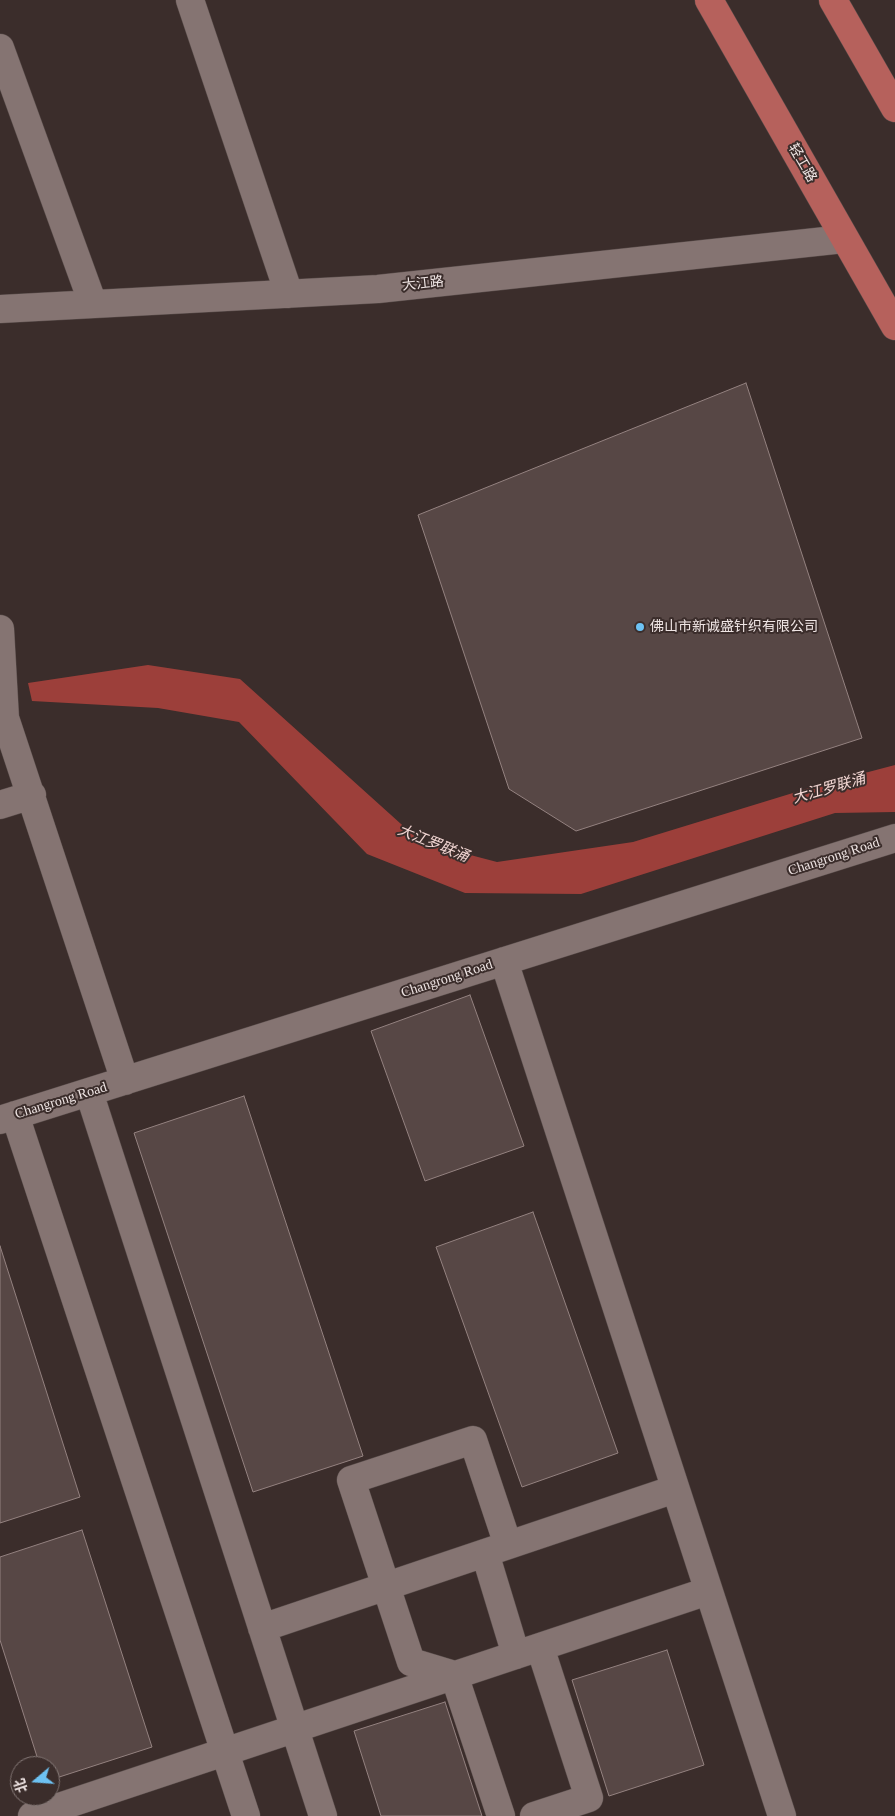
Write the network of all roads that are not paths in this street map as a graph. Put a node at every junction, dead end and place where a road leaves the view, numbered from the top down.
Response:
1 (190, 0) edge
2 (709, 0) edge
3 (833, 0) edge
4 (0, 48) edge
5 (895, 108) edge
6 (844, 239) junction
7 (289, 294) junction
8 (93, 304) junction
9 (0, 309) edge
10 (895, 326) edge
11 (0, 629) edge
12 (32, 795) junction
13 (0, 805) edge
14 (895, 838) edge
15 (504, 961) junction
16 (126, 1080) junction
17 (90, 1092) junction
18 (8, 1118) edge
19 (675, 1489) junction
20 (497, 1549) junction
21 (386, 1586) junction
22 (708, 1590) junction
23 (262, 1628) junction
24 (528, 1651) junction
25 (454, 1675) junction
26 (295, 1728) junction
27 (226, 1752) junction
28 (32, 1816) edge
29 (246, 1816) edge
30 (323, 1816) edge
31 (500, 1816) edge
32 (534, 1816) edge
33 (782, 1816) edge

1 - 7 street
2 - 6 main road, 轻工路
3 - 5 main road
4 - 8 street
6 - 7 street, 大江路
6 - 10 main road, 轻工路
7 - 8 street, 大江路
8 - 9 street, 大江路
11 - 12 street
12 - 13 street
12 - 16 street
14 - 15 street, Changrong Road
15 - 16 street, Changrong Road
15 - 19 street
16 - 17 street, Changrong Road
17 - 18 street, Changrong Road
17 - 23 street
18 - 27 street
19 - 20 street
19 - 22 street
20 - 21 street
20 - 21 street
20 - 24 street
21 - 23 street
21 - 25 street
22 - 24 street
22 - 33 street
23 - 26 street
24 - 25 street
24 - 32 street
25 - 26 street
25 - 31 street
26 - 27 street
26 - 30 street
27 - 28 street
27 - 29 street

